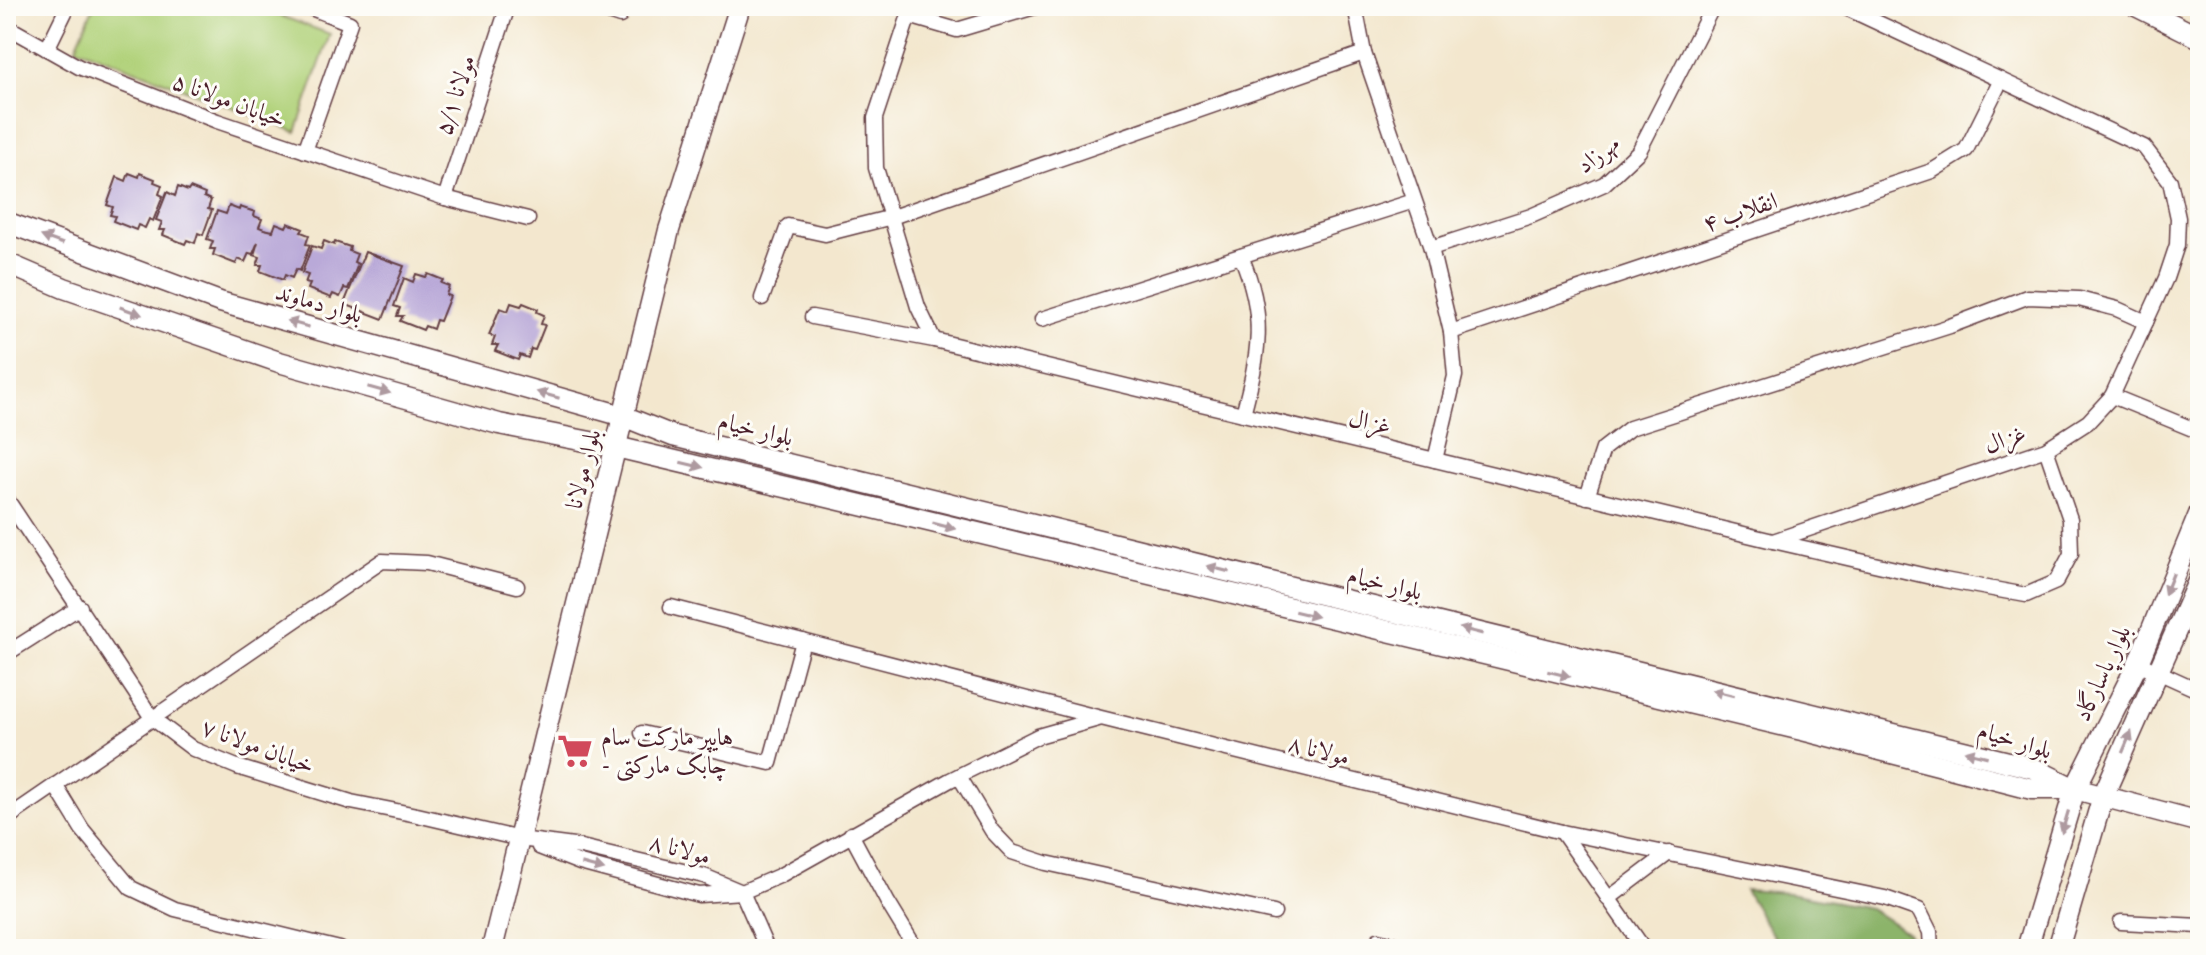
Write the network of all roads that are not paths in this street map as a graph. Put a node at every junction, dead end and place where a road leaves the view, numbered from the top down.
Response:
1 (68, 6) edge
2 (306, 6) edge
3 (508, 6) edge
4 (590, 6) edge
5 (740, 6) edge
6 (1038, 6) edge
7 (1355, 6) edge
8 (1713, 6) edge
9 (1842, 6) edge
10 (2136, 6) edge
11 (910, 11) edge
12 (620, 16) dead end
13 (6, 26) edge
14 (2200, 38) edge
15 (47, 49) junction
16 (1364, 53) junction
17 (2001, 80) junction
18 (305, 151) junction
19 (445, 198) junction
20 (1414, 201) junction
21 (892, 217) junction
22 (528, 219) dead end
23 (6, 222) edge
24 (1431, 248) junction
25 (1241, 256) junction
26 (6, 263) edge
27 (762, 298) dead end
28 (812, 317) dead end
29 (1042, 319) dead end
30 (2146, 322) junction
31 (1451, 332) junction
32 (934, 340) junction
33 (2112, 396) junction
34 (1243, 414) junction
35 (623, 416) junction
36 (2200, 432) edge
37 (616, 447) junction
38 (2046, 449) junction
39 (1435, 460) junction
40 (1587, 497) junction
41 (8, 504) edge
42 (2200, 512) edge
43 (1773, 541) junction
44 (2200, 577) edge
45 (517, 586) dead end
46 (80, 607) junction
47 (671, 607) dead end
48 (803, 641) junction
49 (6, 654) edge
50 (2138, 663) junction
51 (2157, 672) junction
52 (2200, 691) edge
53 (152, 718) junction
54 (1101, 718) junction
55 (642, 733) dead end
56 (959, 776) junction
57 (55, 785) junction
58 (2075, 789) junction
59 (2103, 796) junction
60 (6, 819) edge
61 (2200, 822) edge
62 (1562, 832) junction
63 (851, 834) junction
64 (520, 839) junction
65 (1669, 853) junction
66 (742, 892) junction
67 (1608, 899) junction
68 (1274, 913) dead end
69 (2121, 922) dead end
70 (2200, 926) edge
71 (1378, 940) dead end
72 (314, 946) edge
73 (340, 949) edge
74 (492, 949) edge
75 (767, 949) edge
76 (916, 949) edge
77 (1415, 949) edge
78 (1644, 949) edge
79 (1931, 949) edge
80 (2027, 949) edge
81 (2058, 949) edge

1 - 15 street
2 - 18 street
3 - 19 street, مولانا ۵/۱
4 - 12 street
5 - 35 street, بلوار مولانا
6 - 11 street
7 - 16 street
8 - 24 street, مهرزاد
9 - 17 street, غزال
10 - 14 street
11 - 21 street
13 - 15 street, خیابان مولانا ۵
15 - 18 street, خیابان مولانا ۵
16 - 20 street
16 - 21 street
17 - 30 street, غزال
17 - 31 street, انقلاب ۴
18 - 19 street, خیابان مولانا ۵
19 - 22 street, خیابان مولانا ۵
20 - 24 street
20 - 25 street
21 - 27 street
21 - 32 street
35 -> 23 street, بلوار دماوند
24 - 31 street
25 - 29 street
25 - 34 street
26 -> 37 street
28 - 32 street, غزال
30 - 33 street, غزال
30 - 40 street
31 - 39 street
32 - 34 street, غزال
33 - 36 street
33 - 38 street, غزال
34 - 39 street, غزال
35 - 37 street, بلوار مولانا
58 -> 35 street, بلوار خیام
37 -> 58 street, بلوار خیام
37 - 64 street, بلوار مولانا
38 - 43 street, غزال
38 - 43 street
39 - 40 street, غزال
40 - 43 street, غزال
41 - 46 street, خیابان مولانا ۷
42 -> 50 street, بلوار پاسارگاد
44 - 51 street, بلوار پاسارگاد
45 - 53 street
46 - 49 street
46 - 53 street, خیابان مولانا ۷
47 - 48 street, مولانا ۸
48 - 54 street, مولانا ۸
48 - 55 street
50 - 51 street
50 - 58 street, بلوار پاسارگاد
51 - 52 street
59 -> 51 street, بلوار پاسارگاد
53 - 57 street
53 - 64 street, خیابان مولانا ۷
54 - 56 street
54 - 62 street, مولانا ۸
56 - 63 street
56 - 68 street
57 - 60 street
57 - 72 street
58 - 59 street
58 -> 80 street, بلوار پاسارگاد
59 - 61 street
59 - 81 street, بلوار پاسارگاد
62 - 65 street, مولانا ۸
62 - 67 street
63 - 66 street
63 - 76 street
64 - 66 street, مولانا ۸
64 - 74 street, بلوار مولانا
65 - 67 street
65 - 79 street, مولانا ۸
66 - 75 street
67 - 78 street
69 - 70 street
71 - 77 street
72 - 73 street

